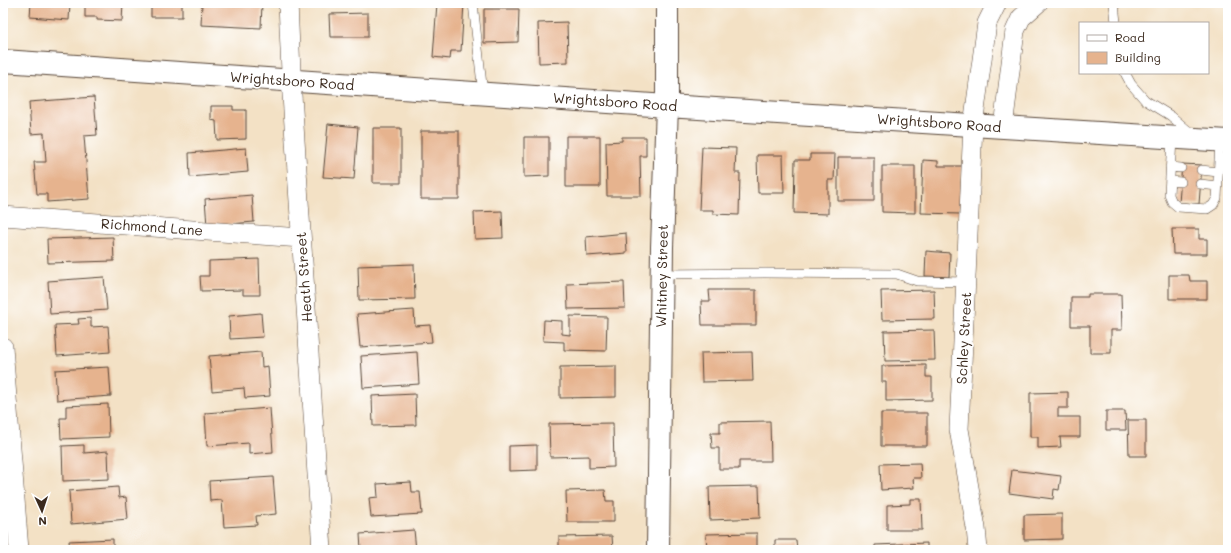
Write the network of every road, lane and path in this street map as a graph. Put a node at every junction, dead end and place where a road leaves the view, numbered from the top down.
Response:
1 (288, 3) edge
2 (473, 3) edge
3 (667, 3) edge
4 (997, 3) edge
5 (1038, 3) edge
6 (1114, 3) edge
7 (1116, 22) edge
8 (3, 61) edge
9 (1126, 74) edge
10 (292, 81) junction
11 (483, 94) junction
12 (667, 106) junction
13 (973, 125) junction
14 (1003, 127) junction
15 (1172, 138) junction
16 (1216, 140) edge
17 (1170, 167) junction
18 (1182, 168) dead end
19 (1201, 170) dead end
20 (1218, 172) junction
21 (1170, 181) junction
22 (1181, 182) dead end
23 (1200, 184) dead end
24 (1217, 186) junction
25 (3, 216) edge
26 (301, 238) junction
27 (662, 274) junction
28 (966, 282) junction
29 (3, 347) edge
30 (19, 550) edge
31 (322, 550) edge
32 (658, 550) edge
33 (978, 550) edge

1 - 10 street, Heath Street
2 - 11 lane
3 - 12 main road, Whitney Street
4 - 13 street, Schley Street
5 - 14 street
6 - 7 lane
8 - 10 main road, Wrightsboro Road
9 - 16 lane
10 - 11 main road, Wrightsboro Road
10 - 26 street, Heath Street
11 - 12 main road, Wrightsboro Road
12 - 13 main road, Wrightsboro Road
12 - 27 main road, Whitney Street
13 - 14 main road, Wrightsboro Road
13 - 28 street, Schley Street
14 - 15 main road, Wrightsboro Road
15 - 16 main road, Wrightsboro Road
15 - 17 lane
16 - 20 lane
17 - 18 lane
17 - 21 lane
19 - 20 lane
20 - 24 lane
21 - 22 lane
21 - 24 lane
23 - 24 lane
25 - 26 street, Richmond Lane
26 - 31 street, Heath Street
27 - 28 lane
27 - 32 main road, Whitney Street
28 - 33 street, Schley Street
29 - 30 street

